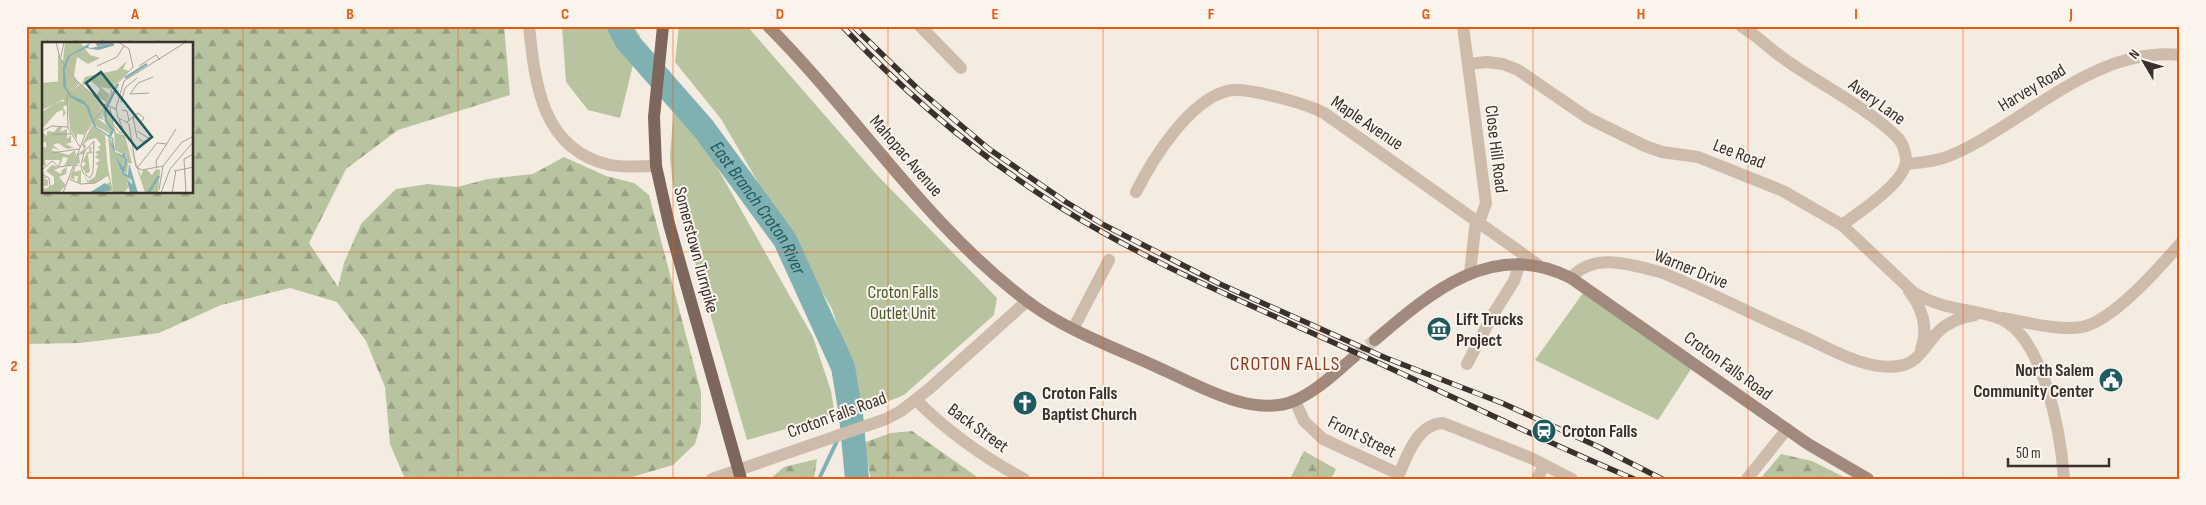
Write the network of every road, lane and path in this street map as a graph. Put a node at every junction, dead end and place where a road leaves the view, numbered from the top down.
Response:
1 (530, 26) edge
2 (768, 26) edge
3 (920, 26) edge
4 (1463, 26) edge
5 (1743, 27) edge
6 (663, 29) edge
7 (2180, 55) edge
8 (1468, 64) junction
9 (961, 68) dead end
10 (1906, 164) junction
11 (656, 166) junction
12 (1136, 192) dead end
13 (1476, 220) junction
14 (1842, 224) junction
15 (2180, 244) edge
16 (1110, 260) dead end
17 (1520, 263) junction
18 (1537, 264) junction
19 (1470, 273) junction
20 (1570, 278) junction
21 (1903, 283) junction
22 (1027, 301) junction
23 (1980, 315) junction
24 (1996, 317) junction
25 (1073, 329) junction
26 (1375, 340) tunnel mouth
27 (1919, 355) junction
28 (1354, 357) tunnel mouth
29 (1467, 364) dead end
30 (916, 400) junction
31 (1295, 400) junction
32 (1787, 430) junction
33 (1544, 466) junction
34 (739, 474) edge
35 (1398, 477) edge
36 (712, 479) edge
37 (1024, 479) edge
38 (1537, 479) edge
39 (1572, 479) edge
40 (1747, 479) edge
41 (1868, 479) edge
42 (2064, 479) edge

1 - 11 street
2 - 22 main road, Mahopac Avenue
3 - 9 street
4 - 8 street, Close Hill Road
5 - 10 street, Avery Lane
6 - 11 main road, Somerstown Turnpike
7 - 10 street, Harvey Road
8 - 13 street, Close Hill Road
8 - 14 street, Lee Road
10 - 14 street
11 - 34 main road, Somerstown Turnpike
12 - 13 street, Maple Avenue
13 - 18 street, Maple Avenue
13 - 19 street, Close Hill Road
14 - 21 street, Lee Road
15 - 24 street
16 - 25 street
17 - 18 main road
17 - 19 main road
17 - 29 street
18 - 20 main road
19 - 26 main road
20 - 27 street, Warner Drive
20 - 32 main road, Croton Falls Road
21 - 23 street, Lee Road
21 - 27 street
22 - 25 main road, Mahopac Avenue
22 - 30 street, Croton Falls Road
23 - 24 street, Lee Road
23 - 27 street, Warner Drive
24 - 42 street
25 - 31 main road
28 - 31 main road
30 - 34 street, Croton Falls Road
30 - 37 street, Back Street
31 - 35 street, Front Street
32 - 40 street
32 - 41 main road, Croton Falls Road
33 - 35 street, Front Street
33 - 38 street
33 - 39 street, Front Street
34 - 36 street, Croton Falls Road

